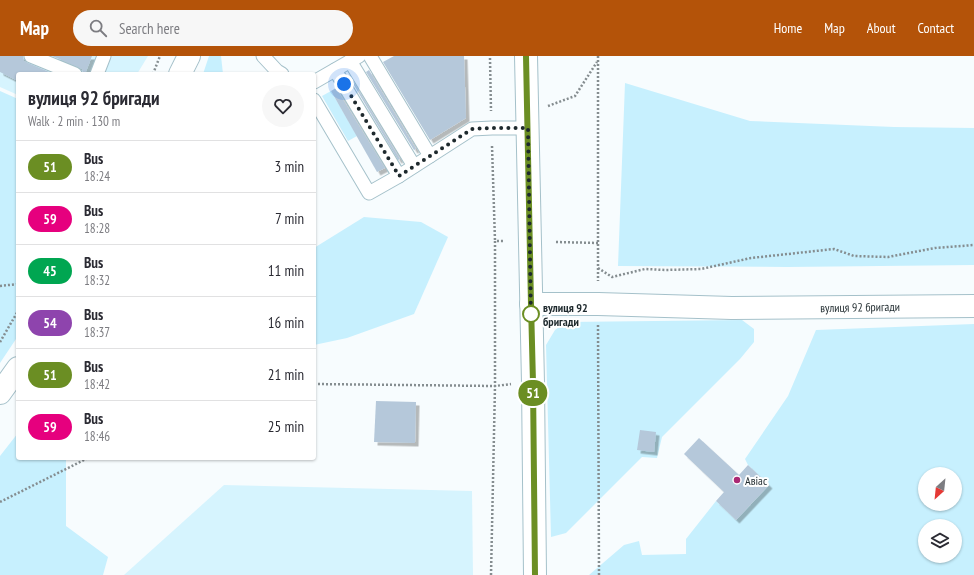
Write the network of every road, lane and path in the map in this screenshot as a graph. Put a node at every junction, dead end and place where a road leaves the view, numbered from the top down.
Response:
1 (31, 56) edge
2 (104, 56) edge
3 (160, 56) edge
4 (189, 56) edge
5 (262, 56) edge
6 (370, 56) edge
7 (526, 56) edge
8 (598, 56) edge
9 (355, 58) edge
10 (490, 58) dead end
11 (598, 62) junction
12 (335, 70) junction
13 (70, 72) edge
14 (98, 72) edge
15 (154, 72) edge
16 (181, 72) edge
17 (279, 72) edge
18 (316, 81) edge
19 (316, 103) edge
20 (527, 121) junction
21 (492, 128) junction
22 (430, 156) junction
23 (414, 166) junction
24 (399, 176) junction
25 (495, 241) junction
26 (503, 242) dead end
27 (556, 242) dead end
28 (598, 243) junction
29 (974, 244) edge
30 (598, 268) junction
31 (598, 282) dead end
32 (16, 284) edge
33 (0, 286) edge
34 (531, 304) junction
35 (974, 306) edge
36 (16, 314) edge
37 (598, 319) dead end
38 (0, 342) edge
39 (16, 371) edge
40 (316, 384) edge
41 (494, 386) junction
42 (0, 393) edge
43 (84, 460) edge
44 (0, 502) edge
45 (491, 575) edge
46 (535, 575) edge
47 (599, 575) edge

1 - 13 lane
2 - 14 lane
3 - 15 path
4 - 16 main road
5 - 17 lane
6 - 22 lane
7 - 20 main road
8 - 11 path
9 - 12 lane
9 - 23 lane
10 - 21 path
11 - 20 path
11 - 28 path
12 - 18 lane
12 - 24 lane
19 - 24 lane
20 - 21 lane
20 - 34 main road
21 - 22 lane
21 - 25 path
22 - 23 lane
23 - 24 lane
25 - 26 path
25 - 41 path
27 - 28 path
28 - 30 path
29 - 30 path
30 - 31 path
32 - 33 path
34 - 35 main road, вулиця 92 бригади
34 - 46 main road
36 - 38 path
37 - 47 path
39 - 42 main road
40 - 41 path
41 - 45 path
43 - 44 path

